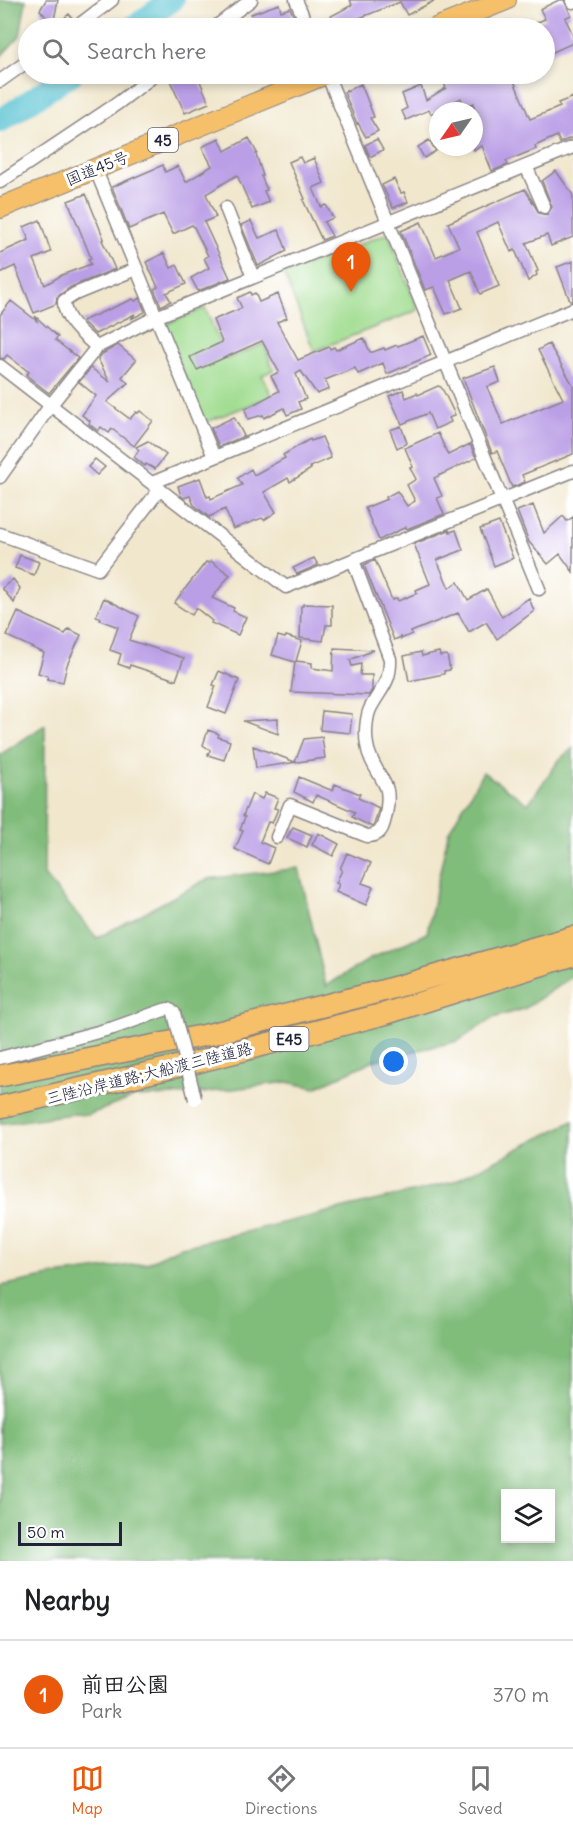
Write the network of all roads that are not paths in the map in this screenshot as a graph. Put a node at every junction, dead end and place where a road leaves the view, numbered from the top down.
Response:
1 (112, 0) edge
2 (251, 0) edge
3 (296, 0) edge
4 (506, 0) edge
5 (88, 18) edge
6 (227, 18) edge
7 (304, 18) edge
8 (461, 18) edge
9 (18, 69) edge
10 (0, 81) edge
11 (143, 84) edge
12 (302, 84) edge
13 (331, 84) edge
14 (573, 147) edge
15 (526, 166) junction
16 (95, 168) junction
17 (0, 182) edge
18 (544, 207) dead end
19 (0, 208) edge
20 (226, 208) dead end
21 (388, 221) junction
22 (136, 268) junction
23 (253, 277) junction
24 (573, 309) edge
25 (156, 317) junction
26 (97, 347) junction
27 (446, 362) junction
28 (0, 366) edge
29 (50, 406) junction
30 (214, 457) junction
31 (573, 471) edge
32 (0, 477) edge
33 (156, 486) junction
34 (502, 500) junction
35 (0, 534) edge
36 (353, 560) junction
37 (539, 589) dead end
38 (277, 837) dead end
39 (573, 937) edge
40 (573, 955) edge
41 (0, 1058) edge
42 (0, 1076) edge
43 (195, 1099) dead end
44 (0, 1107) edge

1 - 5 street
2 - 6 street
3 - 7 street
4 - 8 highway
9 - 10 street
11 - 17 street
12 - 16 highway, 国道45号 / 45
13 - 21 street
14 - 15 street
15 - 18 street
15 - 21 street
16 - 19 highway, 国道45号 / 45
16 - 22 street
20 - 23 street
21 - 23 street
21 - 27 street
22 - 25 street
22 - 26 street
23 - 25 street
24 - 27 street
25 - 26 street
25 - 30 street
26 - 29 street
27 - 30 street
27 - 34 street
28 - 29 street
29 - 32 street
29 - 33 street
30 - 33 street
31 - 34 street
33 - 35 street
33 - 36 street
34 - 36 street
34 - 37 street
36 - 38 street
39 - 42 highway, 三陸沿岸道路;大船渡三陸道路 / E45
40 - 44 highway, 三陸沿岸道路;大船渡三陸道路 / E45
41 - 43 street, bridge

